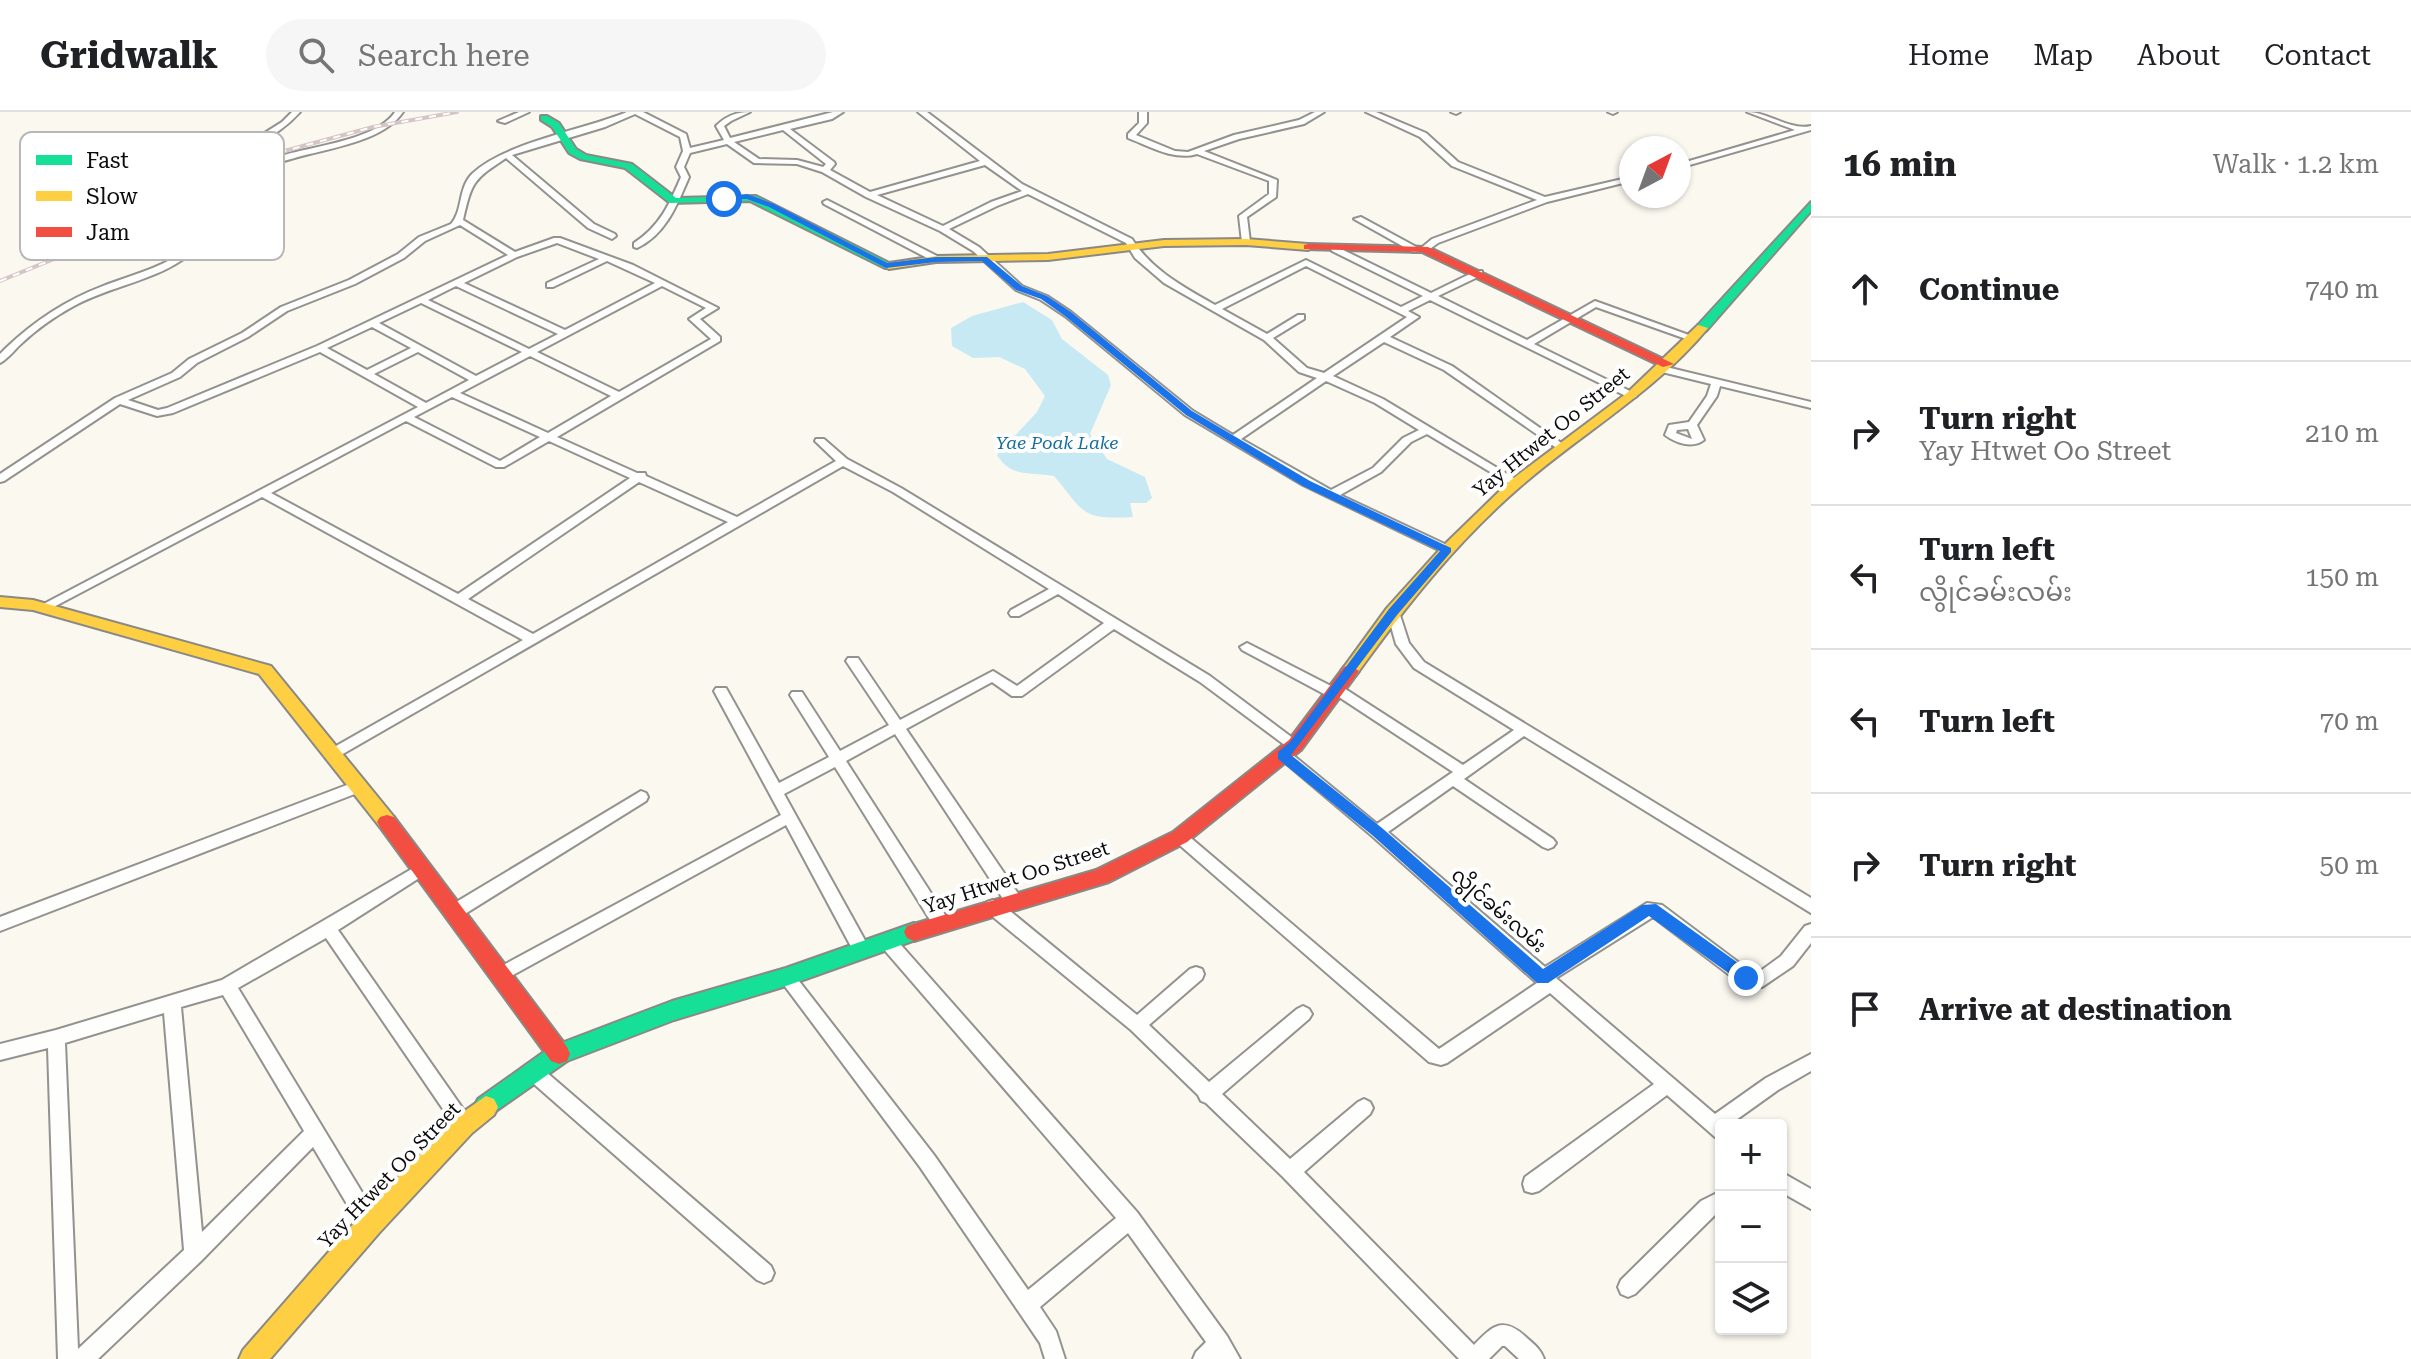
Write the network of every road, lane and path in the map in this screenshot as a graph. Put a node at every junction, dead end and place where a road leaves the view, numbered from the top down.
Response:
1 (296, 112) edge
2 (399, 112) edge
3 (525, 112) edge
4 (636, 112) edge
5 (746, 112) edge
6 (839, 112) edge
7 (922, 112) edge
8 (1143, 112) edge
9 (1320, 112) edge
10 (1370, 112) edge
11 (1751, 112) edge
12 (544, 118) dead end
13 (502, 121) dead end
14 (783, 127) junction
15 (1808, 131) edge
16 (272, 132) edge
17 (564, 137) junction
18 (728, 141) junction
19 (687, 151) junction
20 (1196, 151) junction
21 (506, 154) junction
22 (284, 158) edge
23 (986, 162) junction
24 (1691, 163) edge
25 (825, 170) junction
26 (1619, 182) edge
27 (1030, 191) junction
28 (869, 195) junction
29 (1544, 200) junction
30 (674, 201) junction
31 (827, 202) dead end
32 (1811, 205) edge
33 (1358, 219) dead end
34 (459, 221) junction
35 (943, 229) junction
36 (612, 236) dead end
37 (1246, 242) junction
38 (637, 245) dead end
39 (1131, 246) junction
40 (1335, 249) junction
41 (1420, 250) junction
42 (514, 255) junction
43 (984, 258) junction
44 (605, 259) junction
45 (936, 259) junction
46 (174, 260) edge
47 (1479, 273) junction
48 (457, 283) junction
49 (660, 284) junction
50 (550, 285) dead end
51 (1430, 296) junction
52 (422, 300) junction
53 (1216, 308) junction
54 (1402, 310) junction
55 (1301, 317) dead end
56 (1571, 317) junction
57 (372, 323) junction
58 (564, 333) junction
59 (1267, 338) junction
60 (1384, 338) junction
61 (1692, 338) junction
62 (1527, 344) junction
63 (320, 348) junction
64 (419, 348) junction
65 (527, 352) junction
66 (0, 360) edge
67 (1665, 366) junction
68 (366, 374) junction
69 (1328, 378) junction
70 (474, 379) junction
71 (1716, 383) junction
72 (453, 394) junction
73 (617, 395) junction
74 (1632, 396) junction
75 (119, 400) junction
76 (1811, 405) edge
77 (424, 406) junction
78 (408, 418) junction
79 (1692, 425) dead end
80 (1427, 430) junction
81 (550, 436) junction
82 (1234, 439) junction
83 (820, 441) dead end
84 (1562, 447) junction
85 (843, 461) junction
86 (641, 475) junction
87 (0, 479) edge
88 (1516, 483) junction
89 (263, 493) junction
90 (1331, 495) junction
91 (736, 521) junction
92 (1447, 550) junction
93 (1058, 589) junction
94 (460, 598) junction
95 (0, 602) edge
96 (42, 608) junction
97 (1393, 612) junction
98 (1015, 613) dead end
99 (1113, 623) junction
100 (532, 639) junction
101 (1247, 647) dead end
102 (853, 661) dead end
103 (1332, 690) junction
104 (721, 691) dead end
105 (797, 695) dead end
106 (898, 728) junction
107 (1525, 729) junction
108 (1289, 750) junction
109 (334, 754) junction
110 (838, 760) junction
111 (1459, 775) junction
112 (360, 786) junction
113 (775, 792) junction
114 (641, 797) dead end
115 (789, 817) junction
116 (1377, 832) junction
117 (1180, 837) junction
118 (1548, 843) dead end
119 (422, 869) junction
120 (1013, 900) junction
121 (1811, 906) edge
122 (993, 907) junction
123 (454, 912) junction
124 (941, 923) junction
125 (0, 924) edge
126 (328, 928) junction
127 (1811, 931) edge
128 (887, 941) junction
129 (861, 949) junction
130 (502, 974) junction
131 (1196, 974) dead end
132 (786, 977) junction
133 (1546, 981) junction
134 (227, 986) junction
135 (172, 1003) junction
136 (1303, 1014) dead end
137 (1137, 1025) junction
138 (56, 1038) junction
139 (0, 1052) edge
140 (559, 1054) junction
141 (1811, 1062) edge
142 (532, 1071) junction
143 (1667, 1085) junction
144 (1207, 1095) junction
145 (1364, 1108) dead end
146 (1729, 1119) edge
147 (464, 1125) junction
148 (1715, 1125) edge
149 (315, 1132) junction
150 (1290, 1171) junction
151 (1532, 1184) dead end
152 (1787, 1185) edge
153 (1811, 1200) edge
154 (1715, 1204) edge
155 (1130, 1219) junction
156 (370, 1224) junction
157 (194, 1254) junction
158 (764, 1273) dead end
159 (1628, 1287) dead end
160 (1027, 1304) junction
161 (1225, 1351) edge
162 (68, 1359) edge
163 (83, 1359) edge
164 (252, 1359) edge
165 (1055, 1359) edge
166 (1203, 1359) edge
167 (1473, 1359) edge
168 (1534, 1359) edge

1 - 16 street
2 - 22 street
3 - 13 street
4 - 17 street
4 - 19 street
5 - 18 street
6 - 14 street
7 - 23 street
8 - 20 street
9 - 20 street
10 - 29 street
11 - 15 street
12 - 17 street
14 - 18 street
14 - 25 street
15 - 24 street
17 - 21 street
17 - 30 street
18 - 19 street
18 - 25 street
19 - 30 street
20 - 37 street
21 - 34 street
21 - 36 street
23 - 27 street
23 - 28 street
25 - 28 street
26 - 29 street
27 - 35 street
27 - 39 street
28 - 35 street
29 - 41 street
30 - 38 street
30 - 45 street
31 - 45 street
32 - 61 street, Yay Htwet Oo Street
33 - 41 street
34 - 42 street
34 - 75 street
35 - 43 street
37 - 39 street
37 - 40 street
39 - 43 street
39 - 53 street
40 - 41 street
40 - 51 street
41 - 47 street
42 - 44 street
42 - 48 street
43 - 45 street
43 - 82 street
44 - 49 street
44 - 50 street
46 - 66 street
47 - 51 street
47 - 56 street
48 - 52 street
48 - 58 street
49 - 58 street
49 - 73 street
51 - 54 street
51 - 62 street
52 - 57 street
52 - 65 street
53 - 54 street
53 - 59 street
54 - 60 street
55 - 59 street
56 - 61 street
56 - 62 street
56 - 67 street
57 - 63 street
57 - 64 street
58 - 65 street
59 - 69 street
60 - 69 street
60 - 84 street
61 - 67 street, Yay Htwet Oo Street
62 - 74 street
63 - 68 street
63 - 75 street
64 - 68 street
64 - 70 street
65 - 70 street
65 - 73 street
67 - 71 street
67 - 74 street, Yay Htwet Oo Street
68 - 77 street
69 - 80 street
69 - 82 street
70 - 72 street
71 - 76 street
71 - 79 street
72 - 77 street
72 - 81 street
73 - 81 street
74 - 84 street, Yay Htwet Oo Street
75 - 87 street
77 - 78 street
78 - 81 street
78 - 89 street
80 - 88 street
80 - 90 street
81 - 86 street
82 - 90 street
83 - 85 street, လွိုင်ခမ်းလမ်း
84 - 88 street, Yay Htwet Oo Street
85 - 91 street
85 - 93 street, လွိုင်ခမ်းလမ်း
86 - 91 street
86 - 94 street
88 - 92 street, Yay Htwet Oo Street
89 - 94 street
89 - 96 street
90 - 92 street
91 - 100 street
92 - 97 street, Yay Htwet Oo Street
93 - 98 street
93 - 99 street, လွိုင်ခမ်းလမ်း
94 - 100 street
95 - 96 street
96 - 109 street
97 - 103 street, Yay Htwet Oo Street
97 - 107 street
99 - 106 street
99 - 108 street, လွိုင်ခမ်းလမ်း
100 - 109 street
101 - 103 street
102 - 106 street
103 - 108 street, Yay Htwet Oo Street
103 - 111 street
104 - 113 street
105 - 110 street
106 - 110 street
106 - 120 street
107 - 111 street
107 - 121 street
108 - 116 street, လွိုင်ခမ်းလမ်း
108 - 117 street, Yay Htwet Oo Street
109 - 112 street
110 - 113 street
110 - 124 street
111 - 116 street
111 - 118 street
112 - 119 street
112 - 125 street
113 - 115 street
114 - 123 street
115 - 129 street
115 - 130 street
116 - 133 street, လွိုင်ခမ်းလမ်း
117 - 120 street, Yay Htwet Oo Street
117 - 133 street
119 - 123 street
119 - 126 street
120 - 122 street, Yay Htwet Oo Street
122 - 124 street, Yay Htwet Oo Street
122 - 137 street
123 - 130 street
124 - 128 street, Yay Htwet Oo Street
126 - 134 street
126 - 147 street
127 - 133 street
128 - 129 street, Yay Htwet Oo Street
128 - 155 street
129 - 132 street, Yay Htwet Oo Street
130 - 140 street
131 - 137 street
132 - 140 street, Yay Htwet Oo Street
132 - 160 street
133 - 143 street, လွိုင်ခမ်းလမ်း
134 - 135 street
134 - 149 street
135 - 138 street
135 - 157 street
136 - 144 street
137 - 144 street
138 - 139 street
138 - 162 street
140 - 142 street, Yay Htwet Oo Street
141 - 146 street
142 - 147 street, Yay Htwet Oo Street
142 - 158 street
143 - 148 street, လွိုင်ခမ်းလမ်း
143 - 151 street
144 - 150 street
145 - 150 street
147 - 156 street, Yay Htwet Oo Street
149 - 156 street
149 - 157 street
150 - 167 street
152 - 153 street
154 - 159 street
155 - 160 street
155 - 161 street
156 - 164 street, Yay Htwet Oo Street
157 - 163 street
160 - 165 street
161 - 166 street
167 - 168 street

